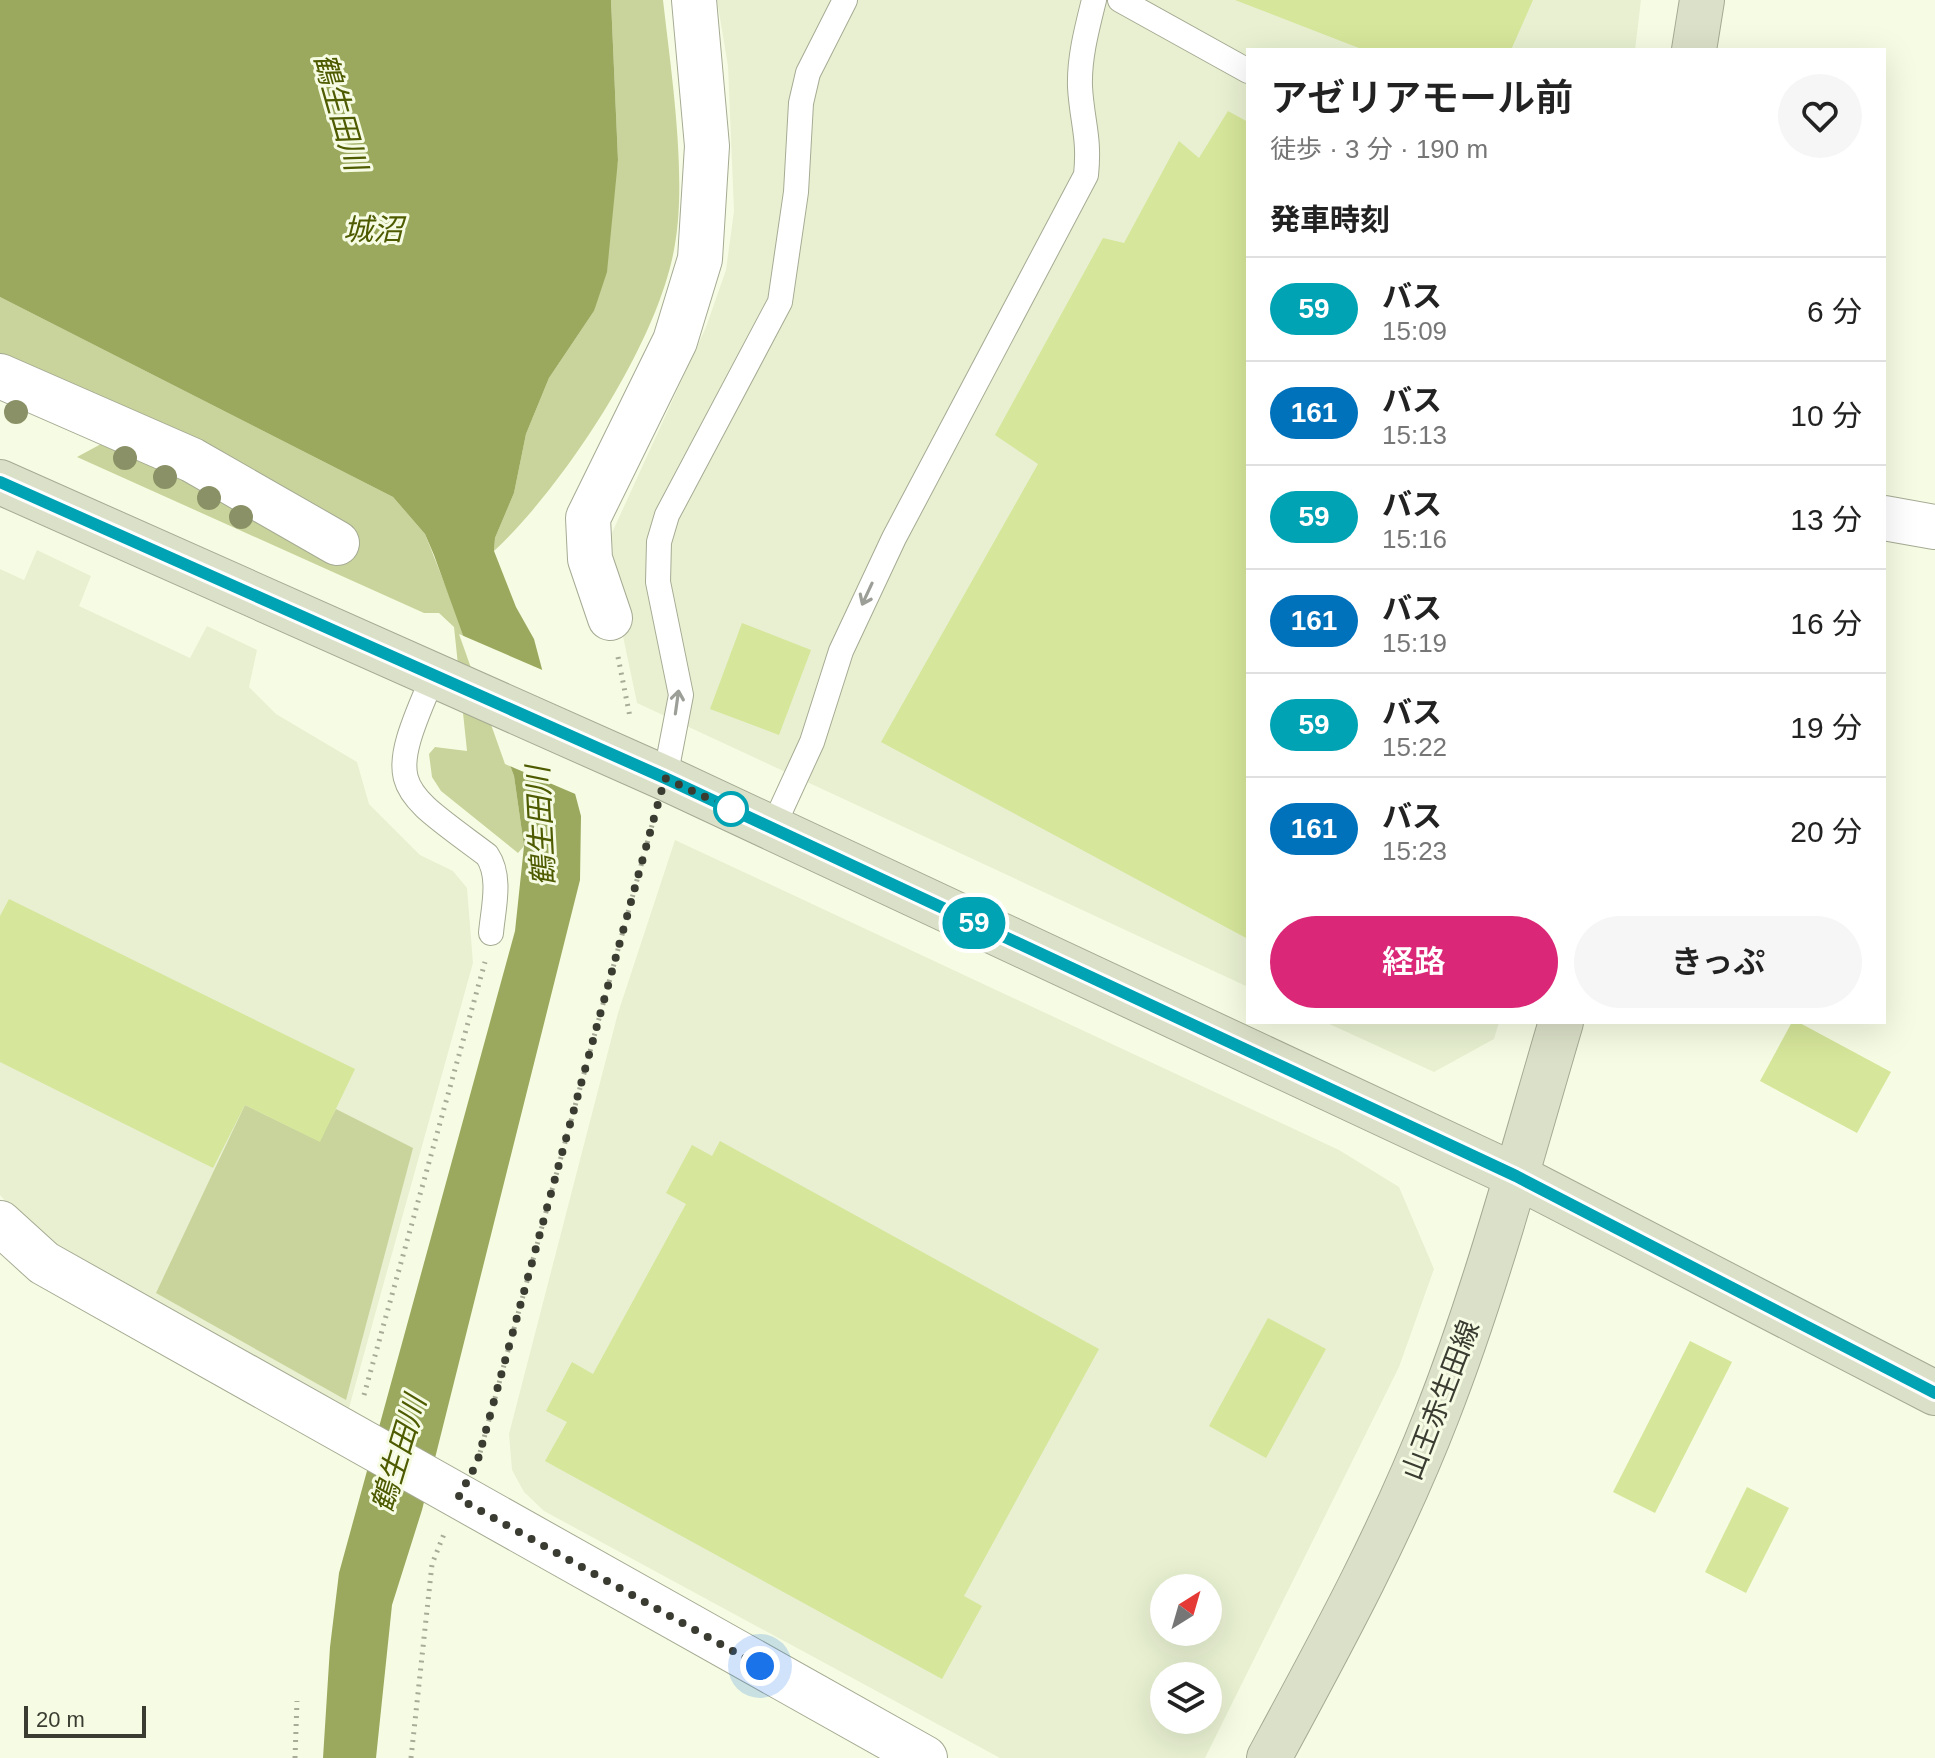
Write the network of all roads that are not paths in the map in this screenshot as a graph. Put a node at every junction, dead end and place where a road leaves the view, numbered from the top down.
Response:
1 (694, 0) edge
2 (845, 0) edge
3 (1094, 0) edge
4 (1120, 0) edge
5 (1702, 0) edge
6 (1694, 48) edge
7 (1246, 70) edge
8 (0, 376) edge
9 (0, 482) edge
10 (1886, 518) edge
11 (1935, 527) edge
12 (337, 543) dead end
13 (610, 618) road end
14 (442, 681) junction
15 (665, 778) junction
16 (772, 829) junction
17 (491, 933) road end
18 (1560, 1024) edge
19 (1516, 1176) junction
20 (0, 1223) edge
21 (1935, 1393) edge
22 (925, 1758) edge
23 (1269, 1758) edge

1 - 13 street
15 -> 2 lane
3 -> 16 lane
4 - 7 lane
5 - 6 main road
8 - 12 street
9 - 14 main road
10 - 11 street
14 - 15 main road
14 - 17 lane
15 - 16 main road
16 - 19 main road
18 - 19 main road, 山王赤生田線
19 - 21 main road
19 - 23 main road, 山王赤生田線
20 - 22 street

